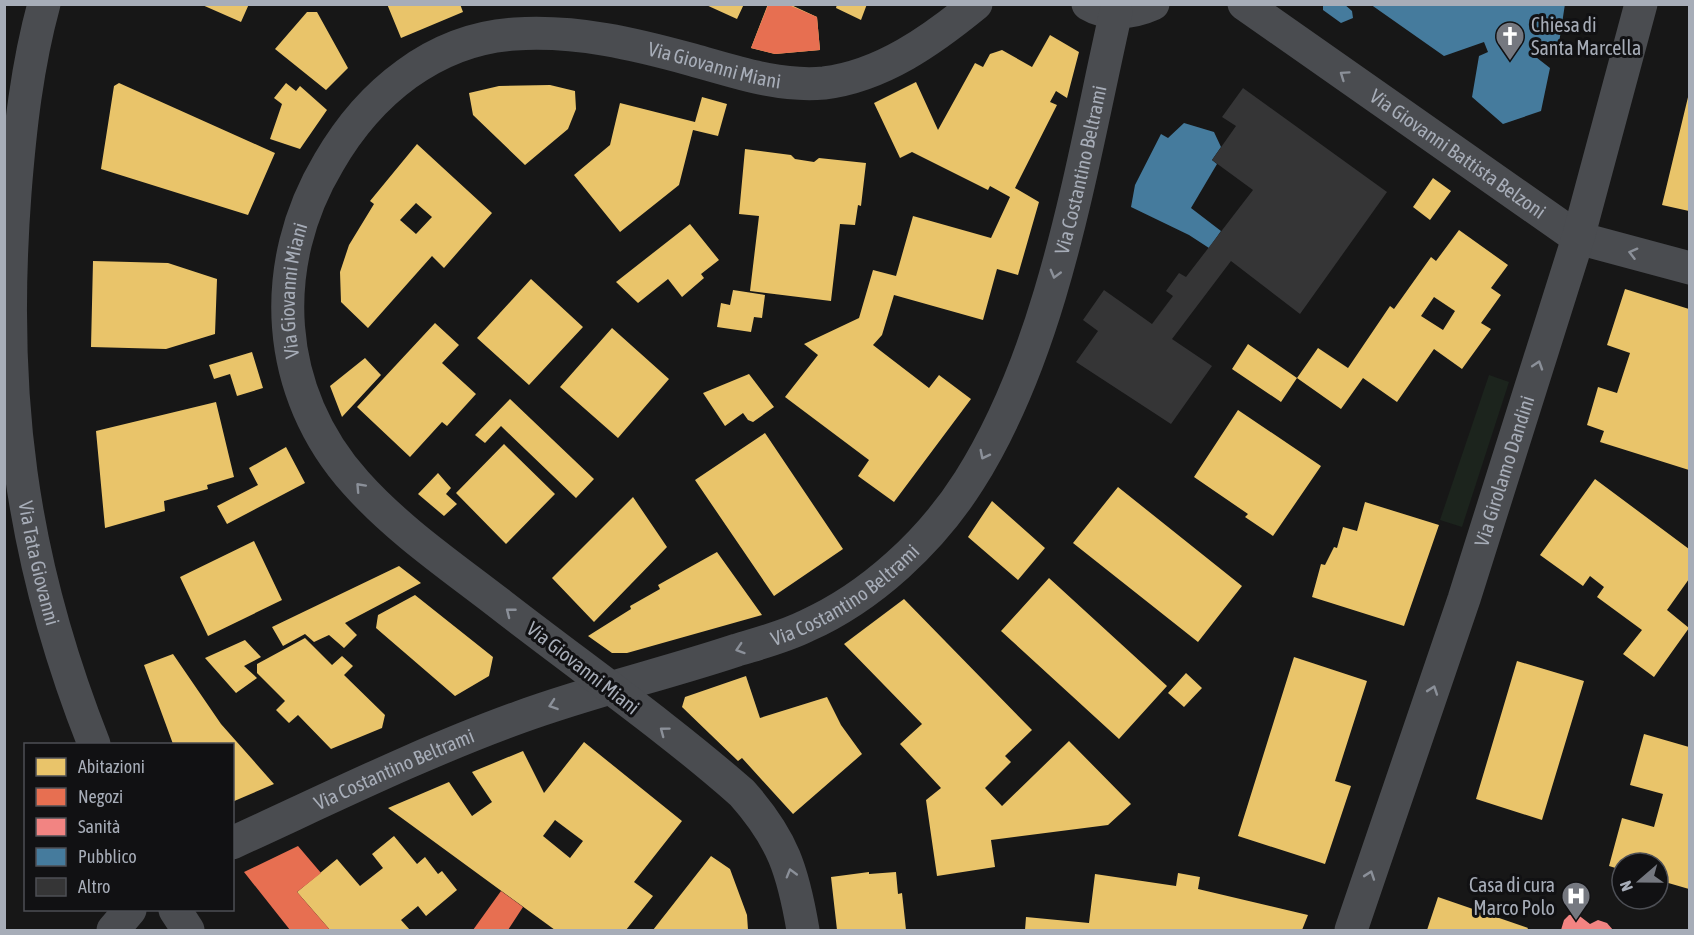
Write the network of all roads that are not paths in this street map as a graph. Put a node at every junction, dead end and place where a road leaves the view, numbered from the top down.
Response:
1 (44, 4) edge
2 (976, 4) edge
3 (1153, 4) edge
4 (1244, 4) edge
5 (1641, 4) edge
6 (1102, 8) edge
7 (13, 122) edge
8 (1578, 238) junction
9 (1689, 268) edge
10 (608, 688) junction
11 (94, 743) edge
12 (234, 842) edge
13 (128, 911) edge
14 (176, 911) edge
15 (113, 930) edge
16 (189, 930) edge
17 (803, 930) edge
18 (1351, 930) edge

1 - 7 street, Via Tata Giovanni
10 -> 2 street, Via Giovanni Miani
3 - 6 street
8 -> 4 street, Via Giovanni Battista Belzoni
5 - 8 street, Via Girolamo Dandini
6 -> 10 street, Via Costantino Beltrami
7 - 11 street, Via Tata Giovanni
9 -> 8 street, Via Giovanni Battista Belzoni
18 -> 8 street, Via Girolamo Dandini
10 -> 12 street, Via Costantino Beltrami
17 -> 10 street, Via Giovanni Miani
13 - 15 street
14 - 16 street

